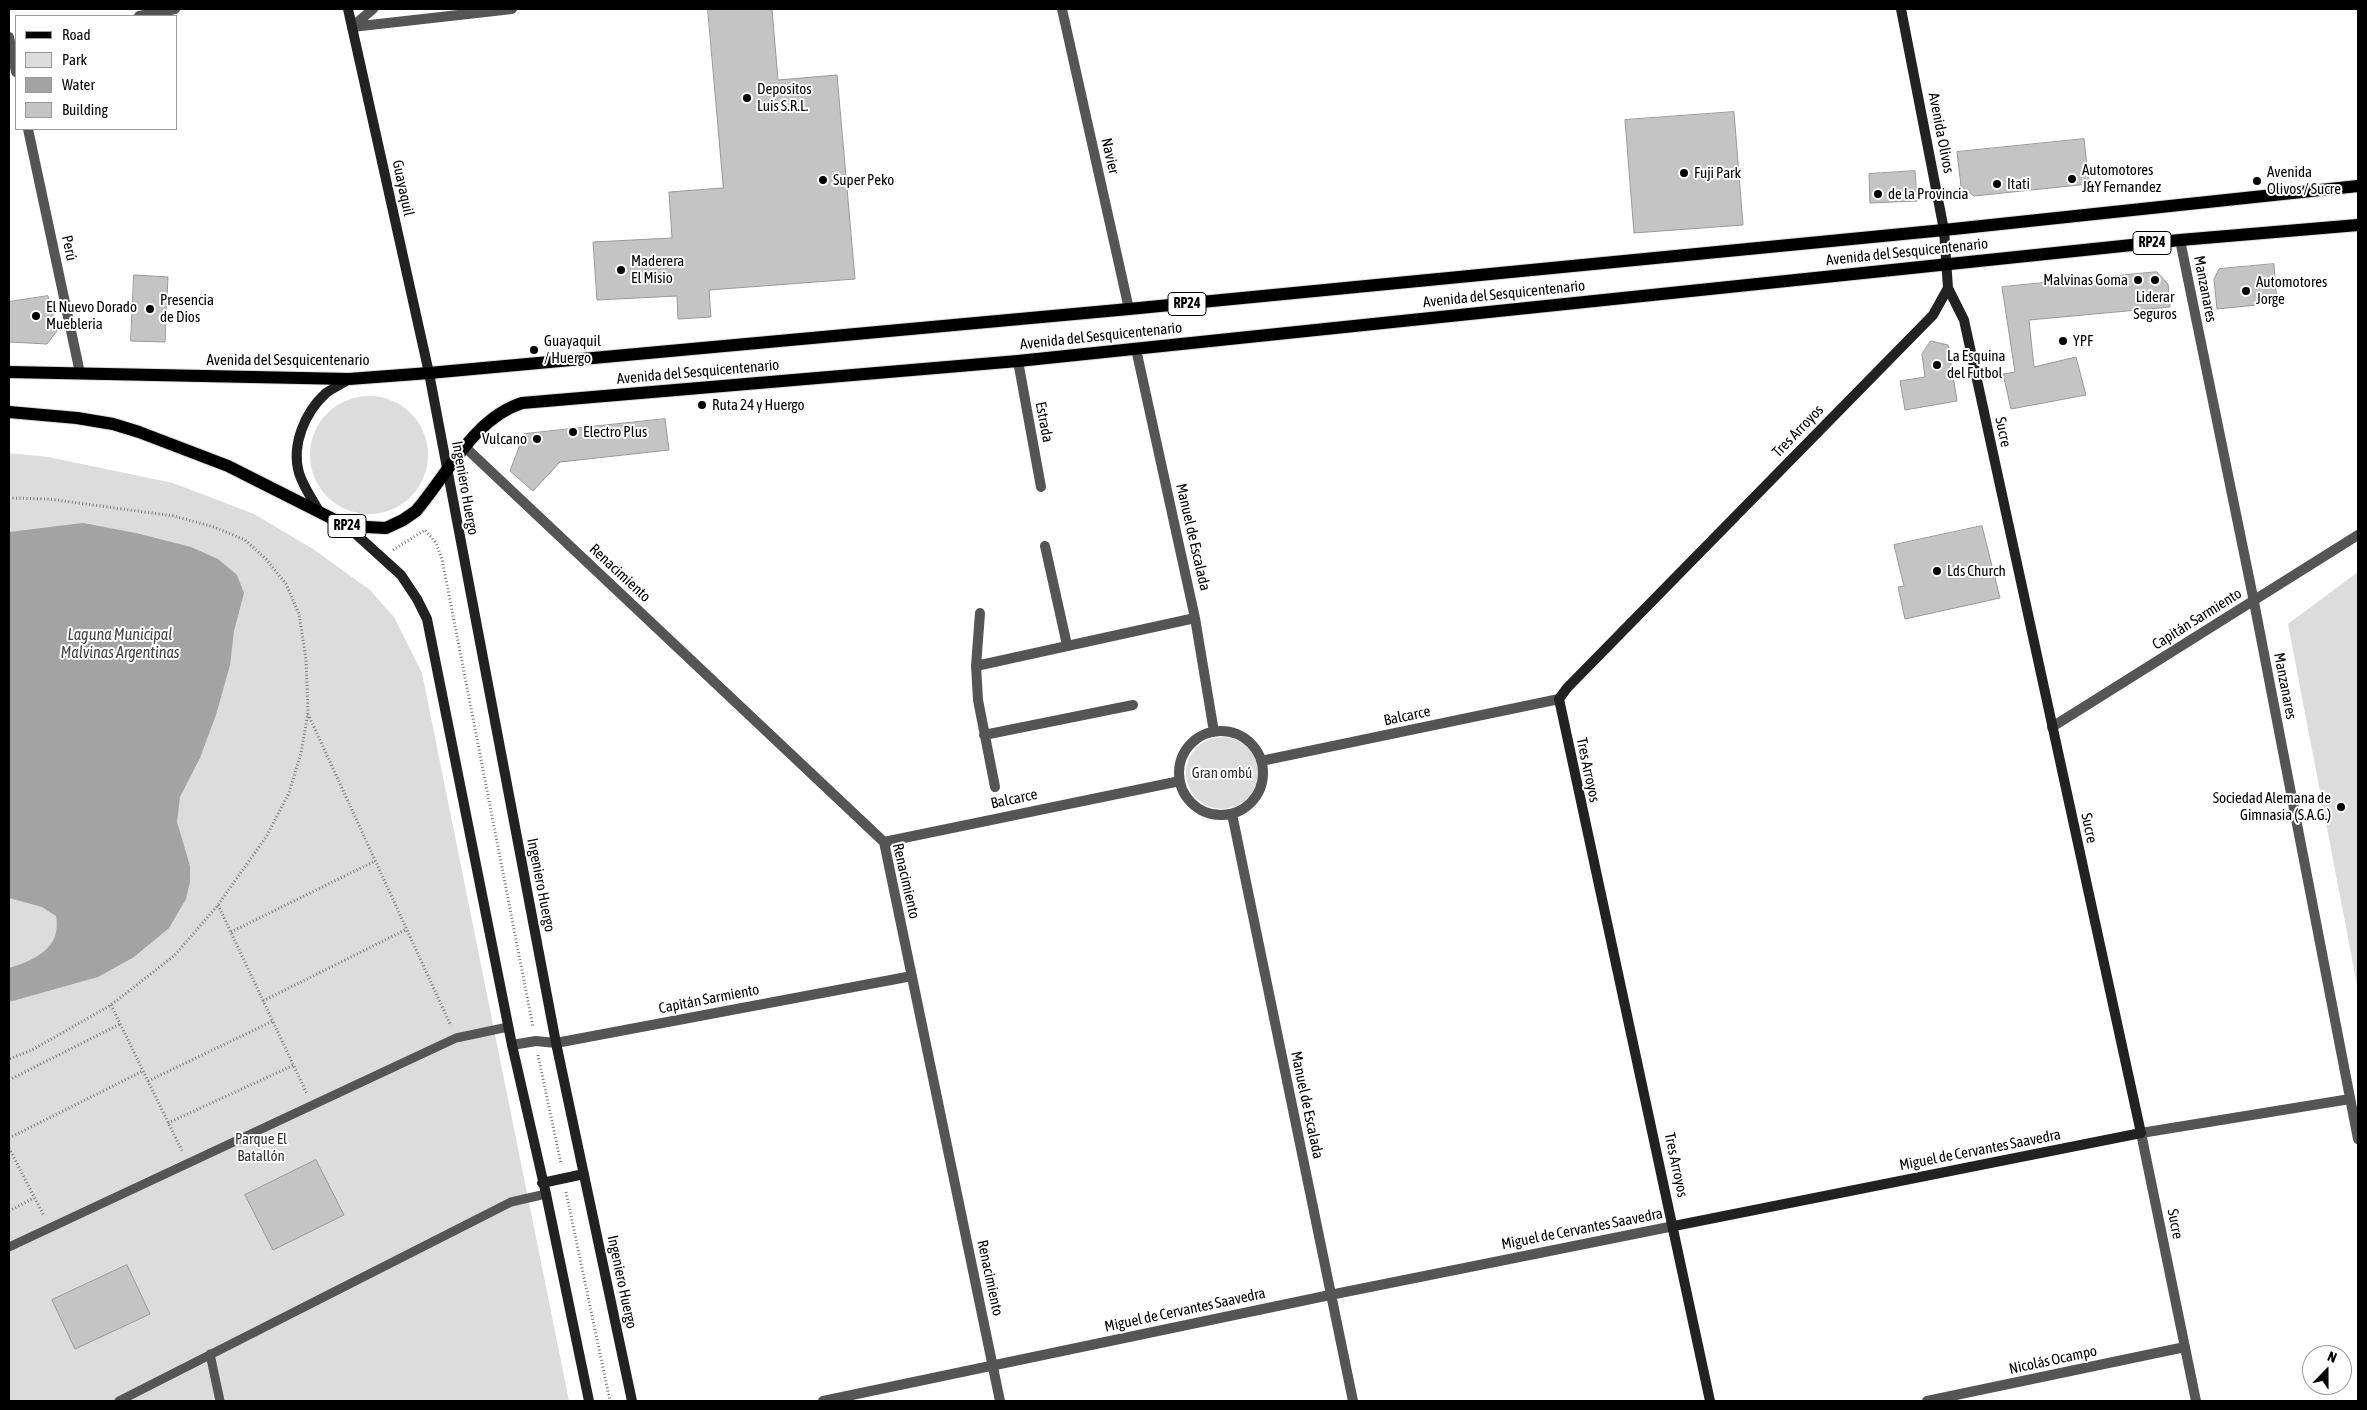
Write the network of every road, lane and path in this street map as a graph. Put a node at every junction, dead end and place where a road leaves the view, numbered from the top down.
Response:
1 (175, 9) edge
2 (348, 9) edge
3 (373, 9) edge
4 (512, 9) edge
5 (1062, 9) edge
6 (1901, 9) edge
7 (144, 15) edge
8 (352, 27) junction
9 (12, 40) edge
10 (15, 64) edge
11 (28, 130) edge
12 (2358, 186) edge
13 (2358, 225) edge
14 (1944, 230) junction
15 (2180, 240) junction
16 (1946, 265) junction
17 (1948, 288) junction
18 (1129, 309) junction
19 (1136, 349) junction
20 (1018, 362) junction
21 (9, 372) edge
22 (80, 373) junction
23 (429, 373) junction
24 (349, 379) junction
25 (9, 412) edge
26 (466, 448) junction
27 (447, 470) junction
28 (1041, 488) dead end
29 (9, 498) edge
30 (319, 511) junction
31 (347, 526) junction
32 (2358, 535) edge
33 (1045, 546) dead end
34 (383, 559) junction
35 (2254, 602) junction
36 (980, 613) dead end
37 (1195, 618) junction
38 (1067, 645) junction
39 (976, 666) junction
40 (1559, 699) junction
41 (1133, 705) dead end
42 (308, 713) junction
43 (2052, 727) junction
44 (1214, 732) junction
45 (984, 735) junction
46 (1262, 761) junction
47 (1180, 781) junction
48 (995, 786) dead end
49 (1232, 814) junction
50 (884, 842) junction
51 (375, 861) junction
52 (218, 905) junction
53 (407, 929) junction
54 (232, 932) junction
55 (912, 976) junction
56 (263, 1001) junction
57 (111, 1006) junction
58 (273, 1020) junction
59 (120, 1024) junction
60 (508, 1027) junction
61 (456, 1038) junction
62 (536, 1041) junction
63 (556, 1043) junction
64 (512, 1045) junction
65 (9, 1059) edge
66 (294, 1065) junction
67 (143, 1071) junction
68 (9, 1080) edge
69 (148, 1081) junction
70 (2350, 1099) junction
71 (312, 1105) junction
72 (168, 1123) junction
73 (2141, 1133) junction
74 (9, 1138) edge
75 (2358, 1139) edge
76 (9, 1148) edge
77 (10, 1154) edge
78 (188, 1164) junction
79 (584, 1174) junction
80 (564, 1179) junction
81 (542, 1183) junction
82 (546, 1194) junction
83 (34, 1198) junction
84 (9, 1210) edge
85 (1674, 1226) junction
86 (50, 1228) junction
87 (9, 1247) edge
88 (1330, 1295) junction
89 (2185, 1347) junction
90 (210, 1354) junction
91 (992, 1365) junction
92 (119, 1401) edge
93 (220, 1401) edge
94 (589, 1401) edge
95 (610, 1401) edge
96 (632, 1401) edge
97 (823, 1401) edge
98 (1000, 1401) edge
99 (1353, 1401) edge
100 (1710, 1401) edge
101 (1927, 1401) edge
102 (2196, 1401) edge

1 - 7 street
2 - 8 street, Guayaquil
3 - 8 street
4 - 8 street
5 - 18 street, Navier
6 - 14 street, Avenida Olivos
8 - 23 street, Guayaquil
9 - 10 street
11 - 22 street, Perú
12 - 14 main road, Avenida del Sesquicentenario / RP24
13 - 15 main road, Avenida del Sesquicentenario / RP24
14 - 16 street, Avenida Olivos
14 - 18 main road, Avenida del Sesquicentenario / RP24
15 - 16 main road, Avenida del Sesquicentenario / RP24
15 - 35 street, Manzanares
16 - 17 street, Sucre
16 - 19 main road, Avenida del Sesquicentenario / RP24
17 - 40 street, Tres Arroyos
17 - 43 street, Sucre
18 - 23 main road, Avenida del Sesquicentenario / RP24
19 - 20 main road, Avenida del Sesquicentenario / RP24
19 - 37 street, Manuel de Escalada
20 - 26 main road, Avenida del Sesquicentenario / RP24
20 - 28 street, Estrada
21 - 22 main road, Avenida del Sesquicentenario / RP24
22 - 24 main road, Avenida del Sesquicentenario / RP24
23 - 24 main road, Avenida del Sesquicentenario / RP24
23 - 27 street, Ingeniero Huergo
24 - 30 street, RP24
25 - 30 main road, Avenida del Sesquicentenario / RP24
26 - 27 main road, Avenida del Sesquicentenario / RP24
26 - 50 street, Renacimiento
27 - 31 main road, Avenida del Sesquicentenario / RP24
27 - 63 street, Ingeniero Huergo
29 - 42 path
30 - 31 main road, Avenida del Sesquicentenario / RP24
31 - 34 street
32 - 35 street, Capitán Sarmiento
33 - 38 street
34 - 60 street
34 - 62 path
35 - 43 street, Capitán Sarmiento
35 - 70 street, Manzanares
36 - 39 street
37 - 38 street
37 - 44 street, Manuel de Escalada
38 - 39 street
39 - 45 street
40 - 46 street, Balcarce
40 - 85 street, Tres Arroyos
41 - 45 street
42 - 51 path
42 - 52 path
43 - 73 street, Sucre
44 - 46 street
44 - 47 street
45 - 48 street
46 - 49 street
47 - 49 street
47 - 50 street, Balcarce
49 - 88 street, Manuel de Escalada
50 - 55 street, Renacimiento
51 - 53 path
51 - 54 path
52 - 54 path
52 - 57 path
53 - 56 path
53 - 61 path
54 - 56 path
55 - 63 street, Capitán Sarmiento
55 - 91 street, Renacimiento
56 - 58 path
57 - 59 path
57 - 65 path
58 - 66 path
58 - 69 path
59 - 67 path
59 - 68 path
60 - 61 lane
60 - 64 street
61 - 71 lane
62 - 63 street, Capitán Sarmiento
62 - 64 street, Capitán Sarmiento
62 - 80 path
63 - 79 street, Ingeniero Huergo
64 - 81 street
66 - 71 path
66 - 72 path
67 - 69 path
67 - 74 path
69 - 72 path
70 - 73 street, Miguel de Cervantes Saavedra
70 - 75 street, Manzanares
71 - 78 lane
72 - 78 path
73 - 85 street, Miguel de Cervantes Saavedra
73 - 89 street, Sucre
76 - 77 path
77 - 83 path
78 - 86 lane
79 - 80 street
79 - 96 street, Ingeniero Huergo
80 - 81 street
80 - 95 path
81 - 82 street
82 - 90 lane
82 - 94 street
83 - 84 path
83 - 86 path
85 - 88 street, Miguel de Cervantes Saavedra
85 - 100 street, Tres Arroyos
86 - 87 lane
88 - 91 street, Miguel de Cervantes Saavedra
88 - 99 street, Manuel de Escalada
89 - 101 street, Nicolás Ocampo
89 - 102 street, Sucre
90 - 92 lane
90 - 93 lane
91 - 97 street, Miguel de Cervantes Saavedra
91 - 98 street, Renacimiento

